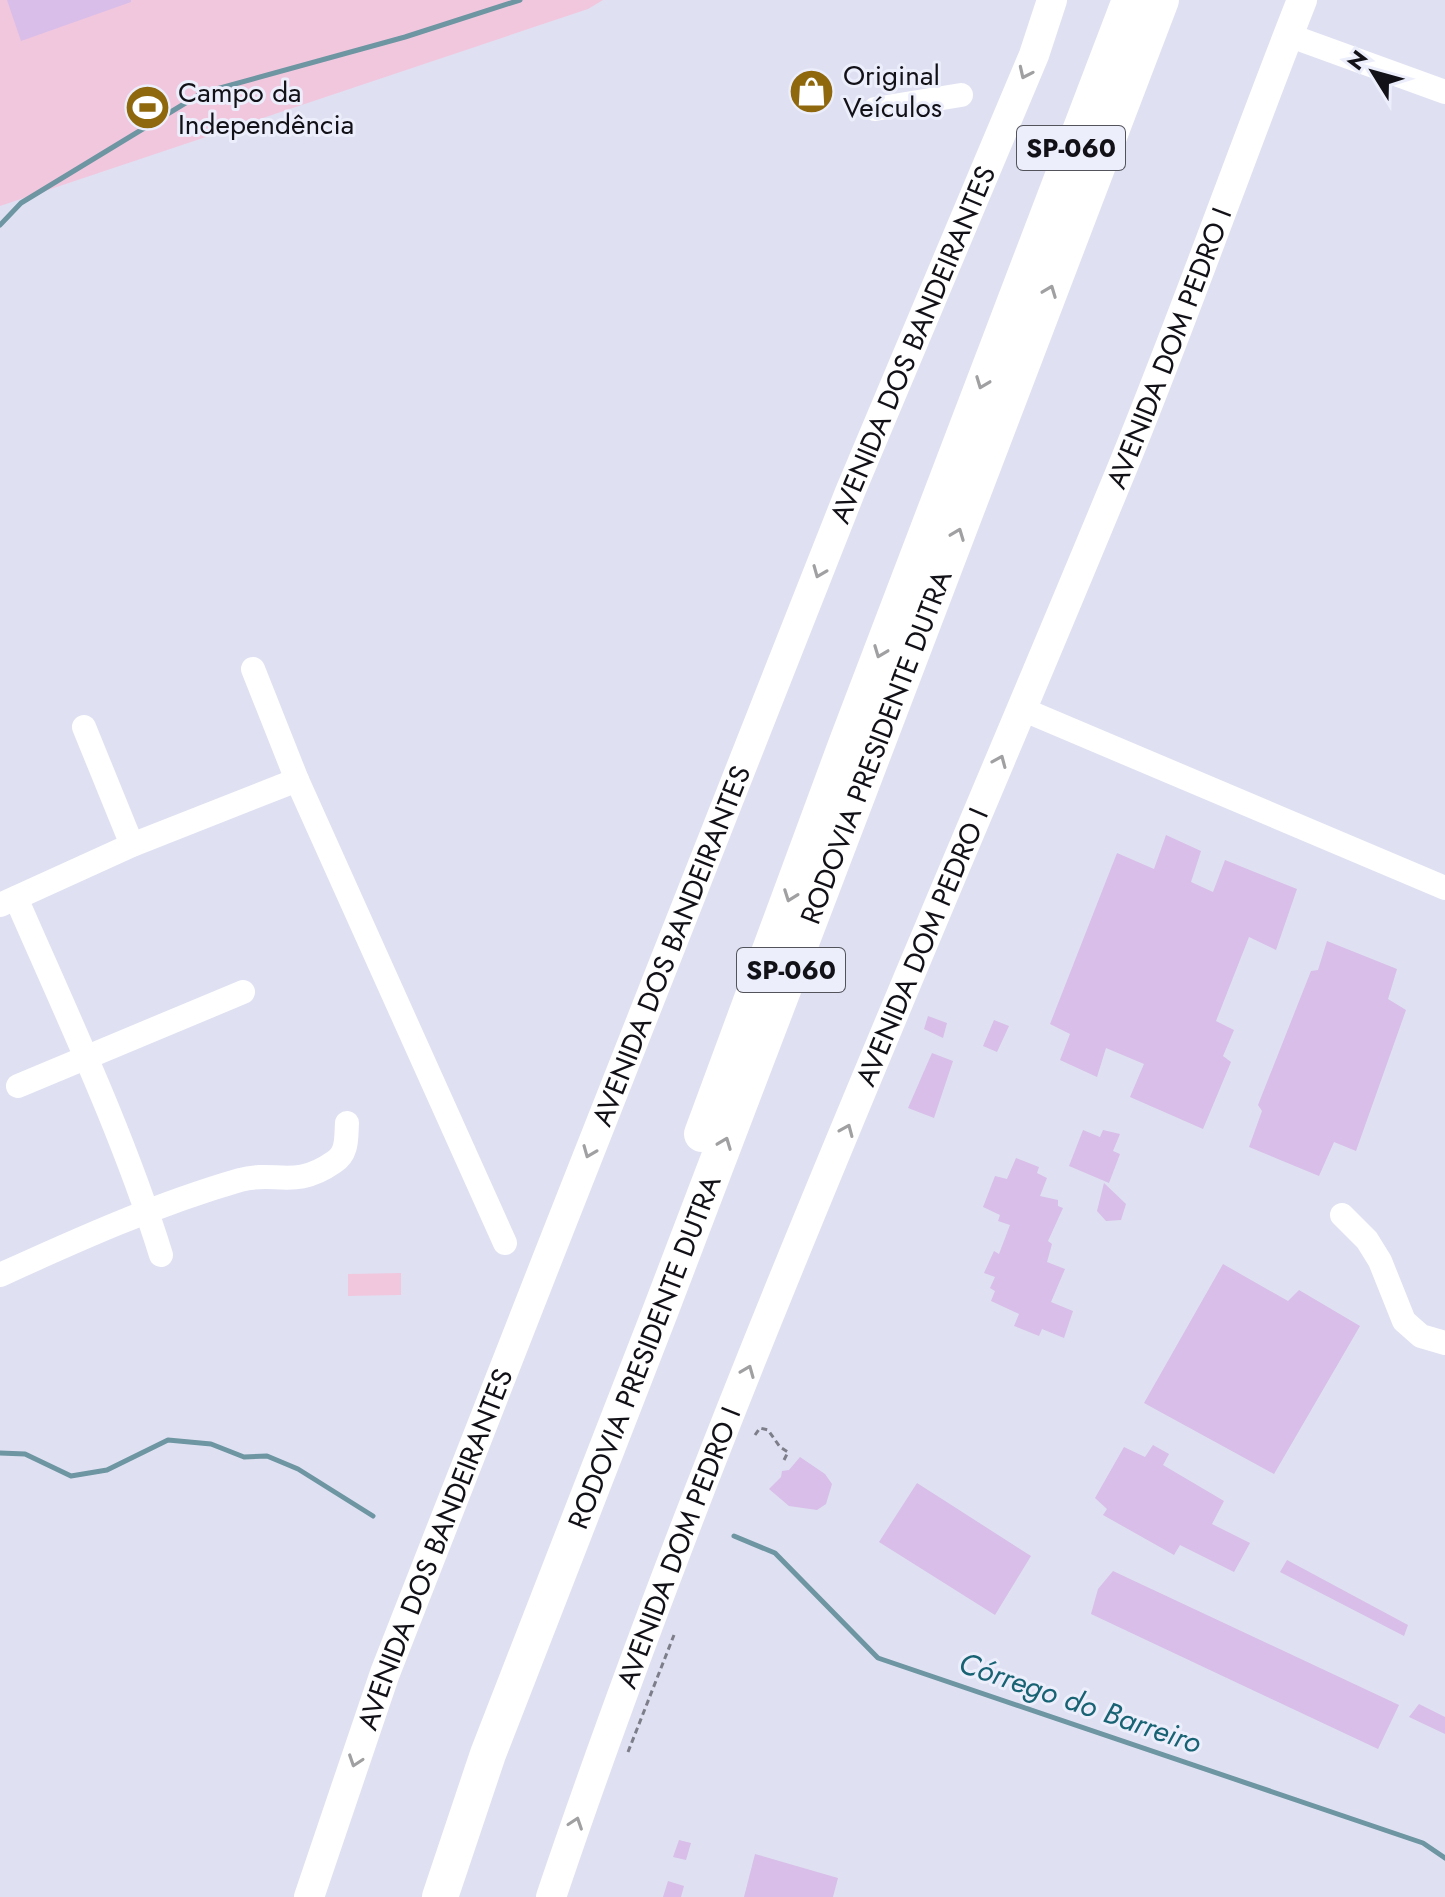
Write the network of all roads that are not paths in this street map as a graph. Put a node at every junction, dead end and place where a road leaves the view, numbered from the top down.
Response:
1 (1052, 0) edge
2 (1127, 0) edge
3 (1161, 0) edge
4 (1302, 0) edge
5 (1288, 35) junction
6 (1445, 92) edge
7 (961, 95) dead end
8 (875, 109) dead end
9 (253, 669) dead end
10 (1022, 709) junction
11 (84, 727) dead end
12 (297, 780) junction
13 (132, 845) junction
14 (1445, 888) edge
15 (8, 902) edge
16 (243, 992) dead end
17 (85, 1058) junction
18 (18, 1086) dead end
19 (347, 1123) dead end
20 (147, 1209) junction
21 (1342, 1215) dead end
22 (505, 1243) dead end
23 (161, 1255) dead end
24 (0, 1275) edge
25 (1445, 1343) edge
26 (309, 1897) edge
27 (420, 1897) edge
28 (440, 1897) edge
29 (551, 1897) edge

1 -> 26 main road, AVENIDA DOS BANDEIRANTES
2 -> 27 highway, RODOVIA PRESIDENTE DUTRA / SP-060
28 -> 3 highway, RODOVIA PRESIDENTE DUTRA / SP-060
4 - 5 main road, AVENIDA DOM PEDRO I
5 - 6 street
5 - 10 main road, AVENIDA DOM PEDRO I
7 - 8 street
9 - 12 street
10 - 14 street
29 -> 10 main road, AVENIDA DOM PEDRO I
11 - 13 street
12 - 13 street
12 - 22 street
13 - 15 street
15 - 17 street
16 - 17 street
17 - 18 street
17 - 20 street
19 - 20 street
20 - 23 street
20 - 24 street
21 - 25 street

